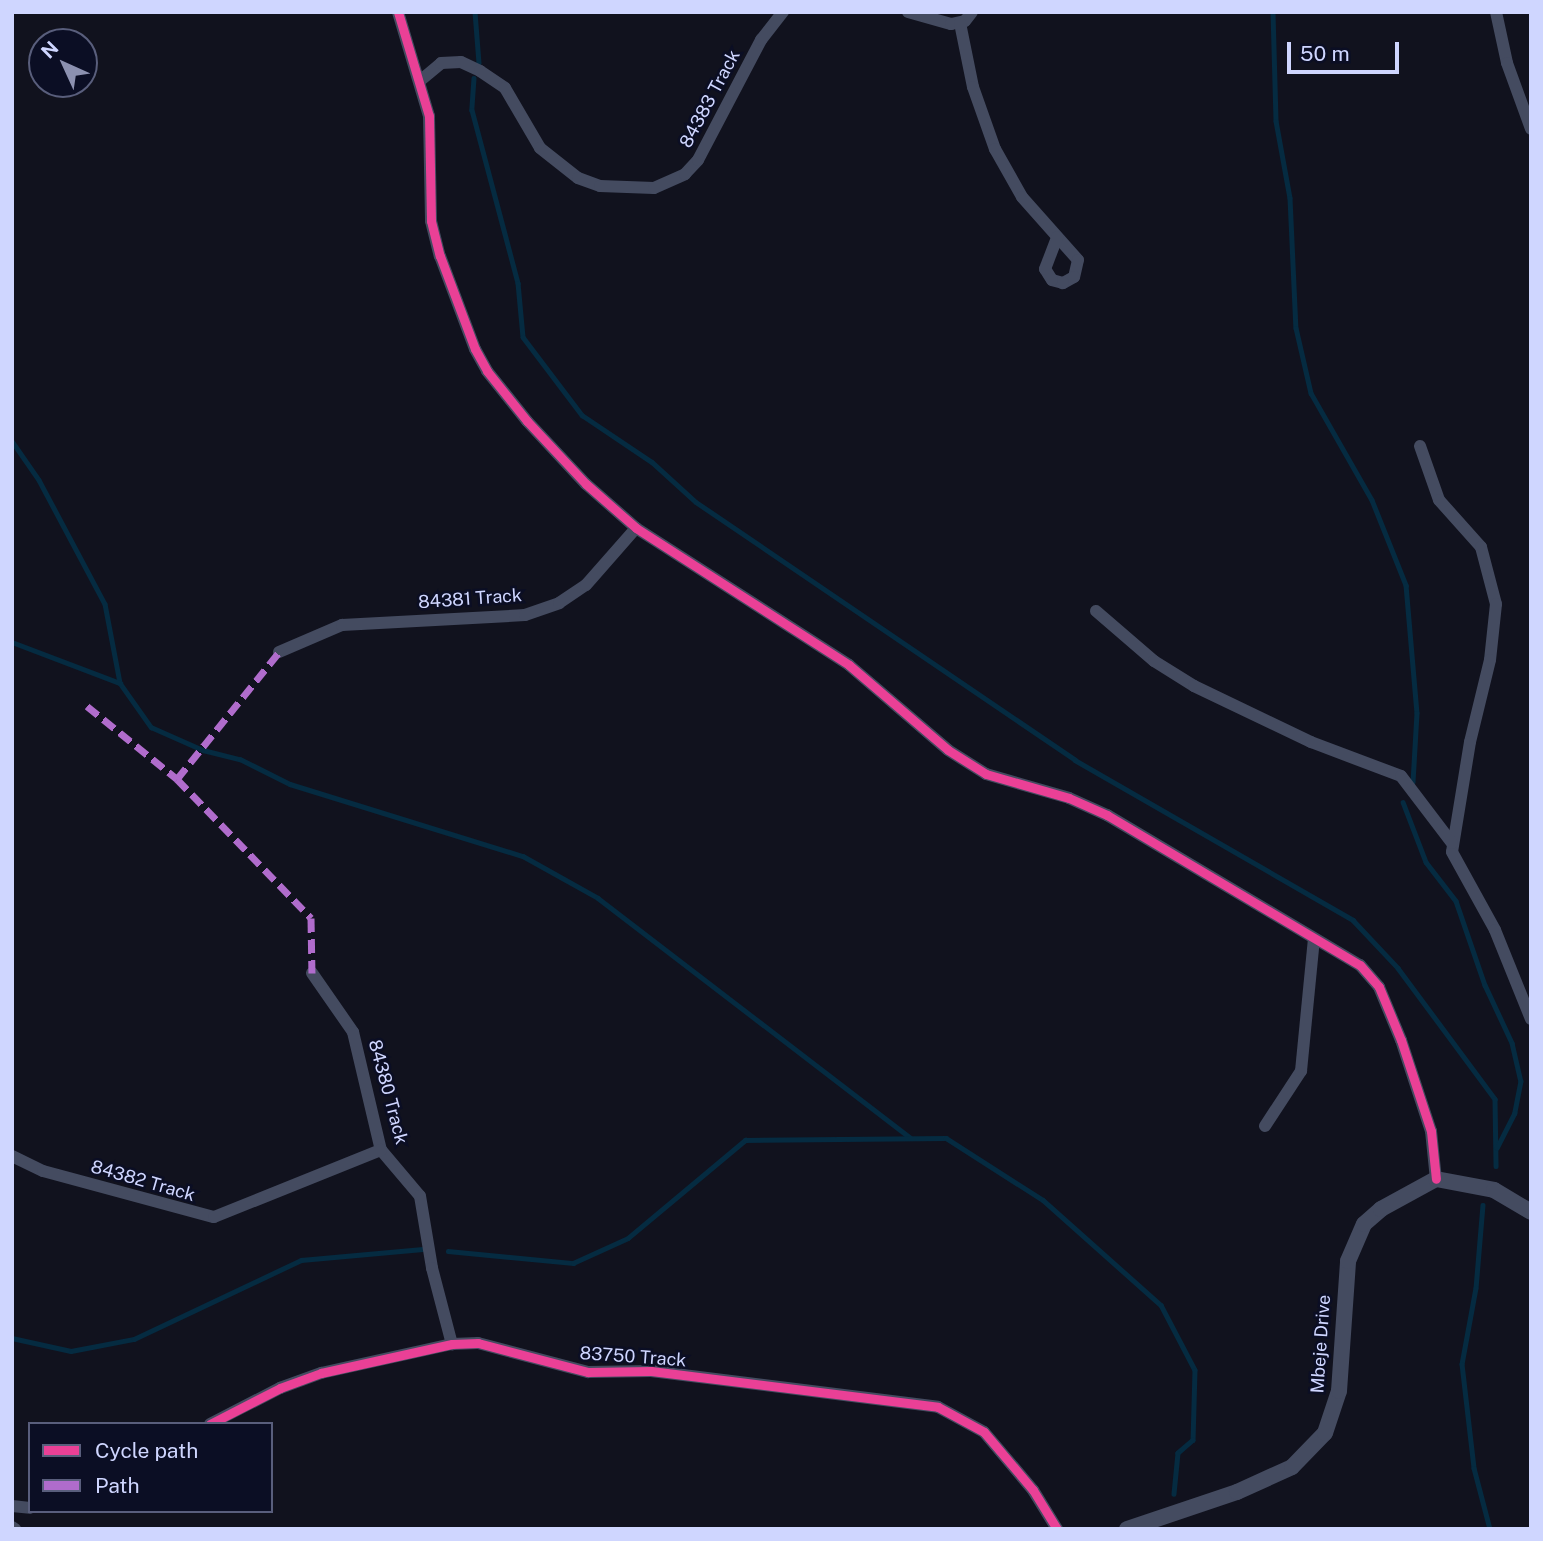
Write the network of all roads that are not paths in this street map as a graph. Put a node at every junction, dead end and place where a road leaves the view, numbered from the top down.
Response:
1 (398, 12) edge
2 (783, 12) edge
3 (908, 12) edge
4 (972, 12) edge
5 (1496, 12) edge
6 (960, 23) junction
7 (421, 80) junction
8 (1531, 129) edge
9 (1057, 237) dead end
10 (1420, 446) dead end
11 (636, 528) junction
12 (1096, 611) dead end
13 (279, 652) dead end
14 (1452, 843) junction
15 (1314, 939) junction
16 (312, 972) dead end
17 (1531, 1019) edge
18 (1265, 1126) dead end
19 (381, 1150) junction
20 (12, 1156) edge
21 (1436, 1179) junction
22 (1531, 1212) edge
23 (452, 1343) junction
24 (215, 1422) edge
25 (1057, 1529) edge
26 (1127, 1529) edge

1 - 7 street
2 - 7 street, 84383 Track
3 - 6 street
4 - 6 street
5 - 8 street
6 - 9 street
7 - 11 street
10 - 14 street
11 - 13 street, 84381 Track
11 - 15 street
12 - 14 street
14 - 17 street
15 - 18 street
15 - 21 street
16 - 19 street, 84380 Track
19 - 20 street, 84382 Track
19 - 23 street, 84380 Track
21 - 22 street
21 - 26 street, Mbeje Drive
23 - 24 street, 83750 Track
23 - 25 street, 83750 Track

